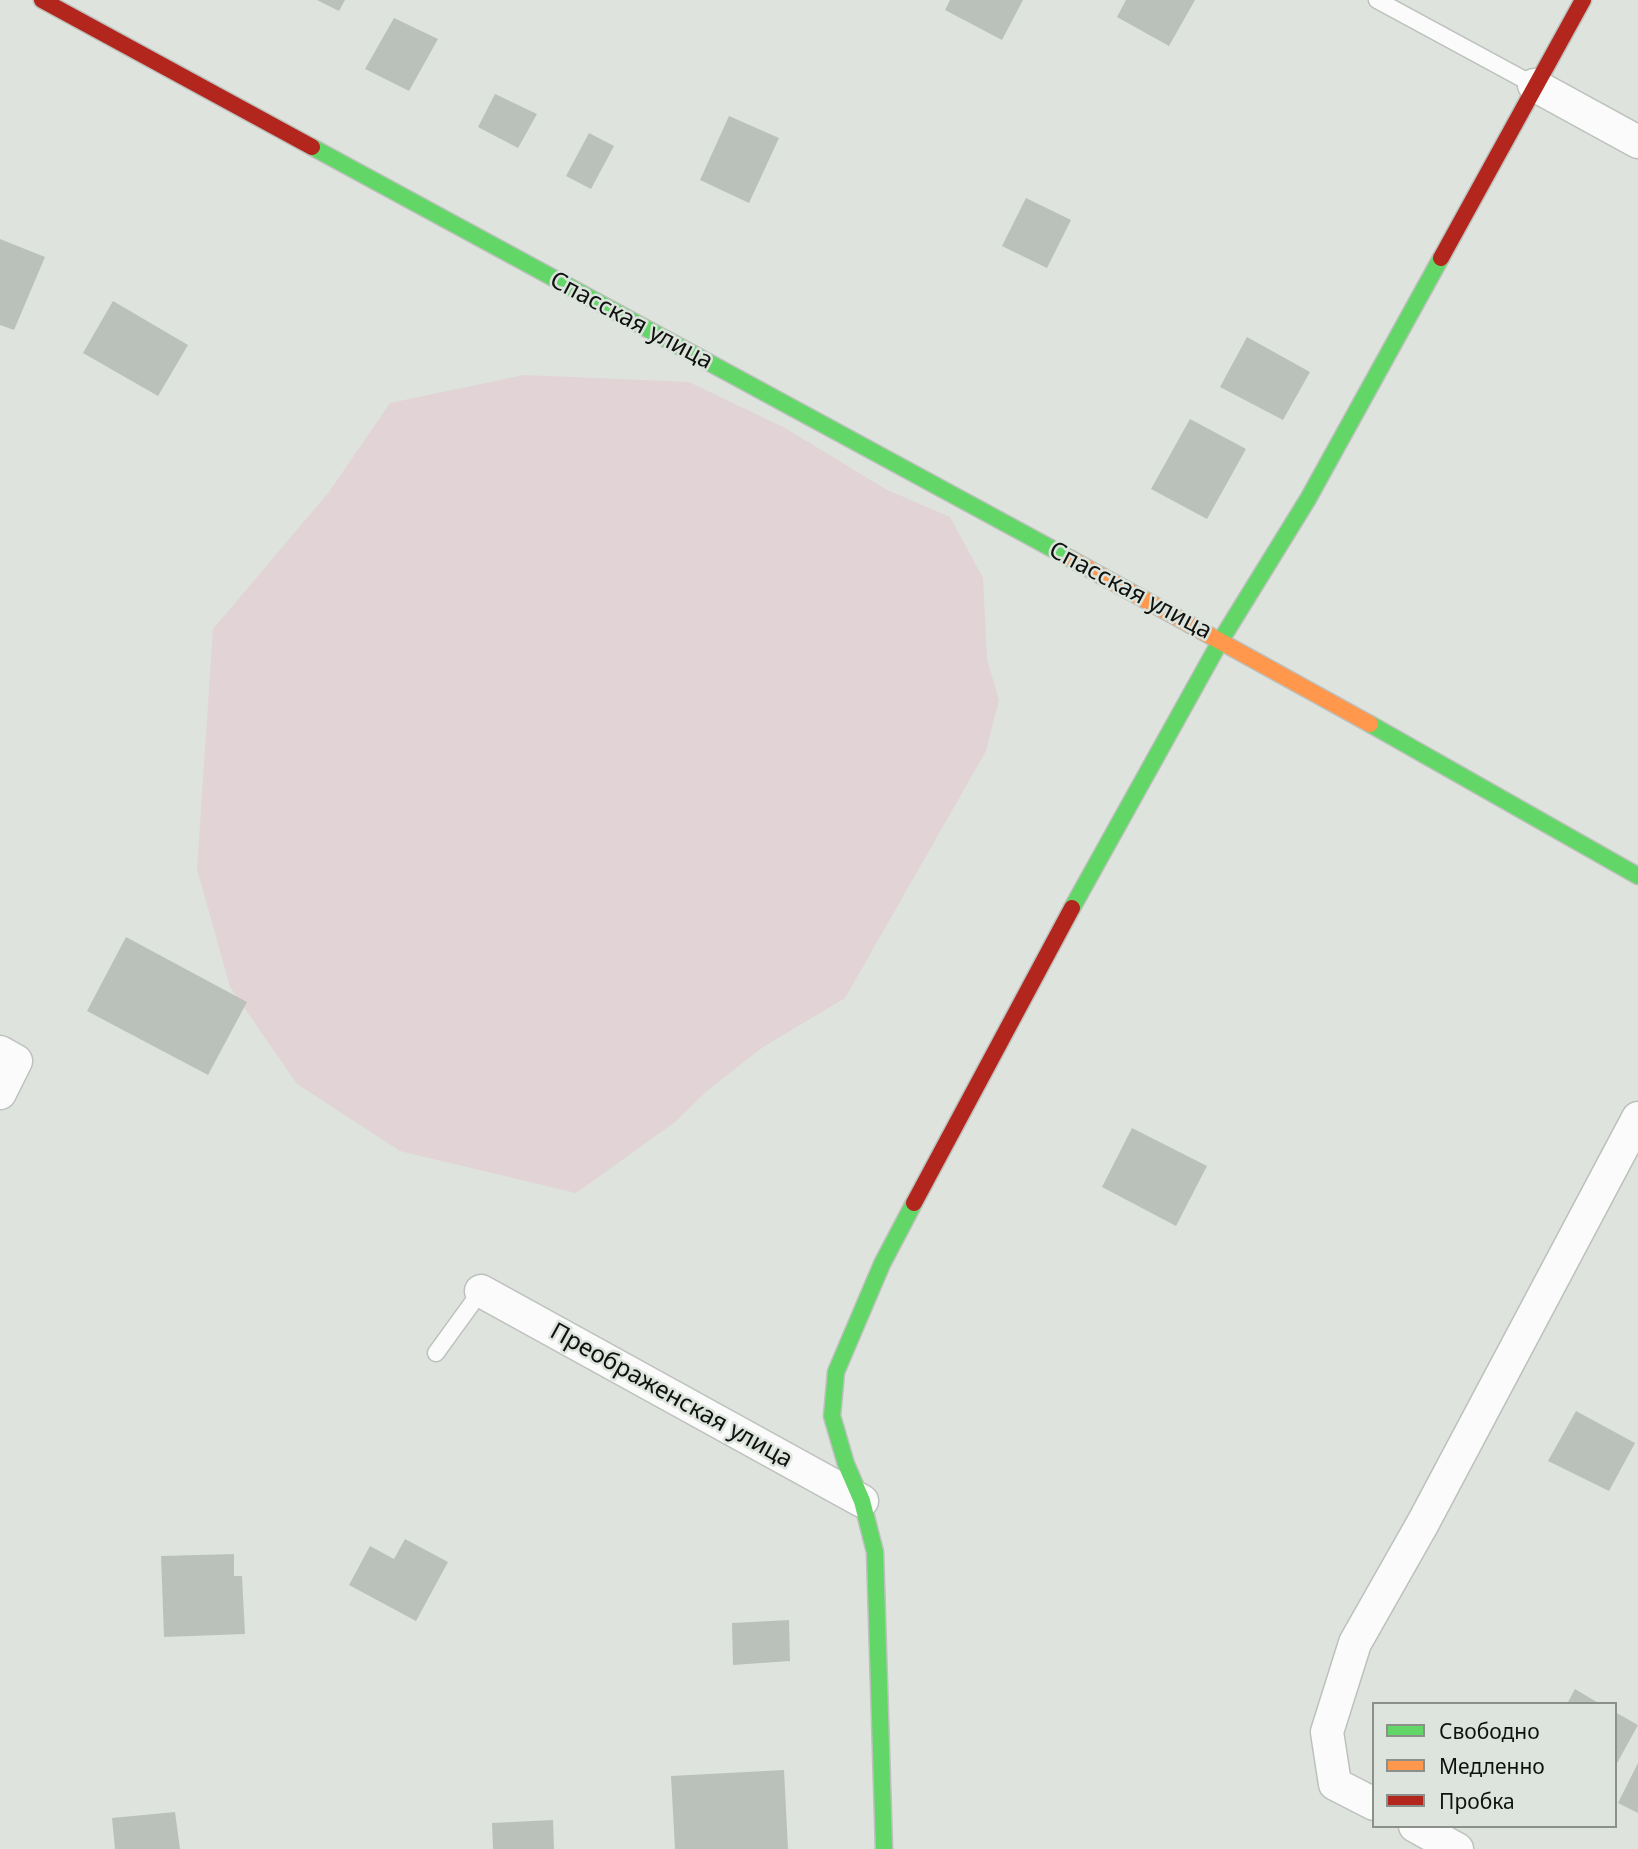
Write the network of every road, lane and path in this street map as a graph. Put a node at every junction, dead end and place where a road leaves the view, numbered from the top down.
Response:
1 (42, 0) edge
2 (1377, 0) edge
3 (1583, 0) edge
4 (1534, 85) junction
5 (1638, 142) edge
6 (1221, 640) junction
7 (1638, 876) edge
8 (0, 1052) edge
9 (0, 1093) edge
10 (1638, 1118) edge
11 (481, 1291) joint
12 (436, 1353) dead end
13 (862, 1501) junction
14 (1372, 1803) edge
15 (1419, 1828) edge
16 (884, 1849) edge
17 (1457, 1849) edge

1 - 6 street, Спасская улица
2 - 4 lane
3 - 4 street
4 - 5 street
4 - 6 street
6 - 7 street, Спасская улица
6 - 13 street
8 - 9 street
10 - 14 street
11 - 12 lane
11 - 13 street, Преображенская улица
13 - 16 street
15 - 17 street

